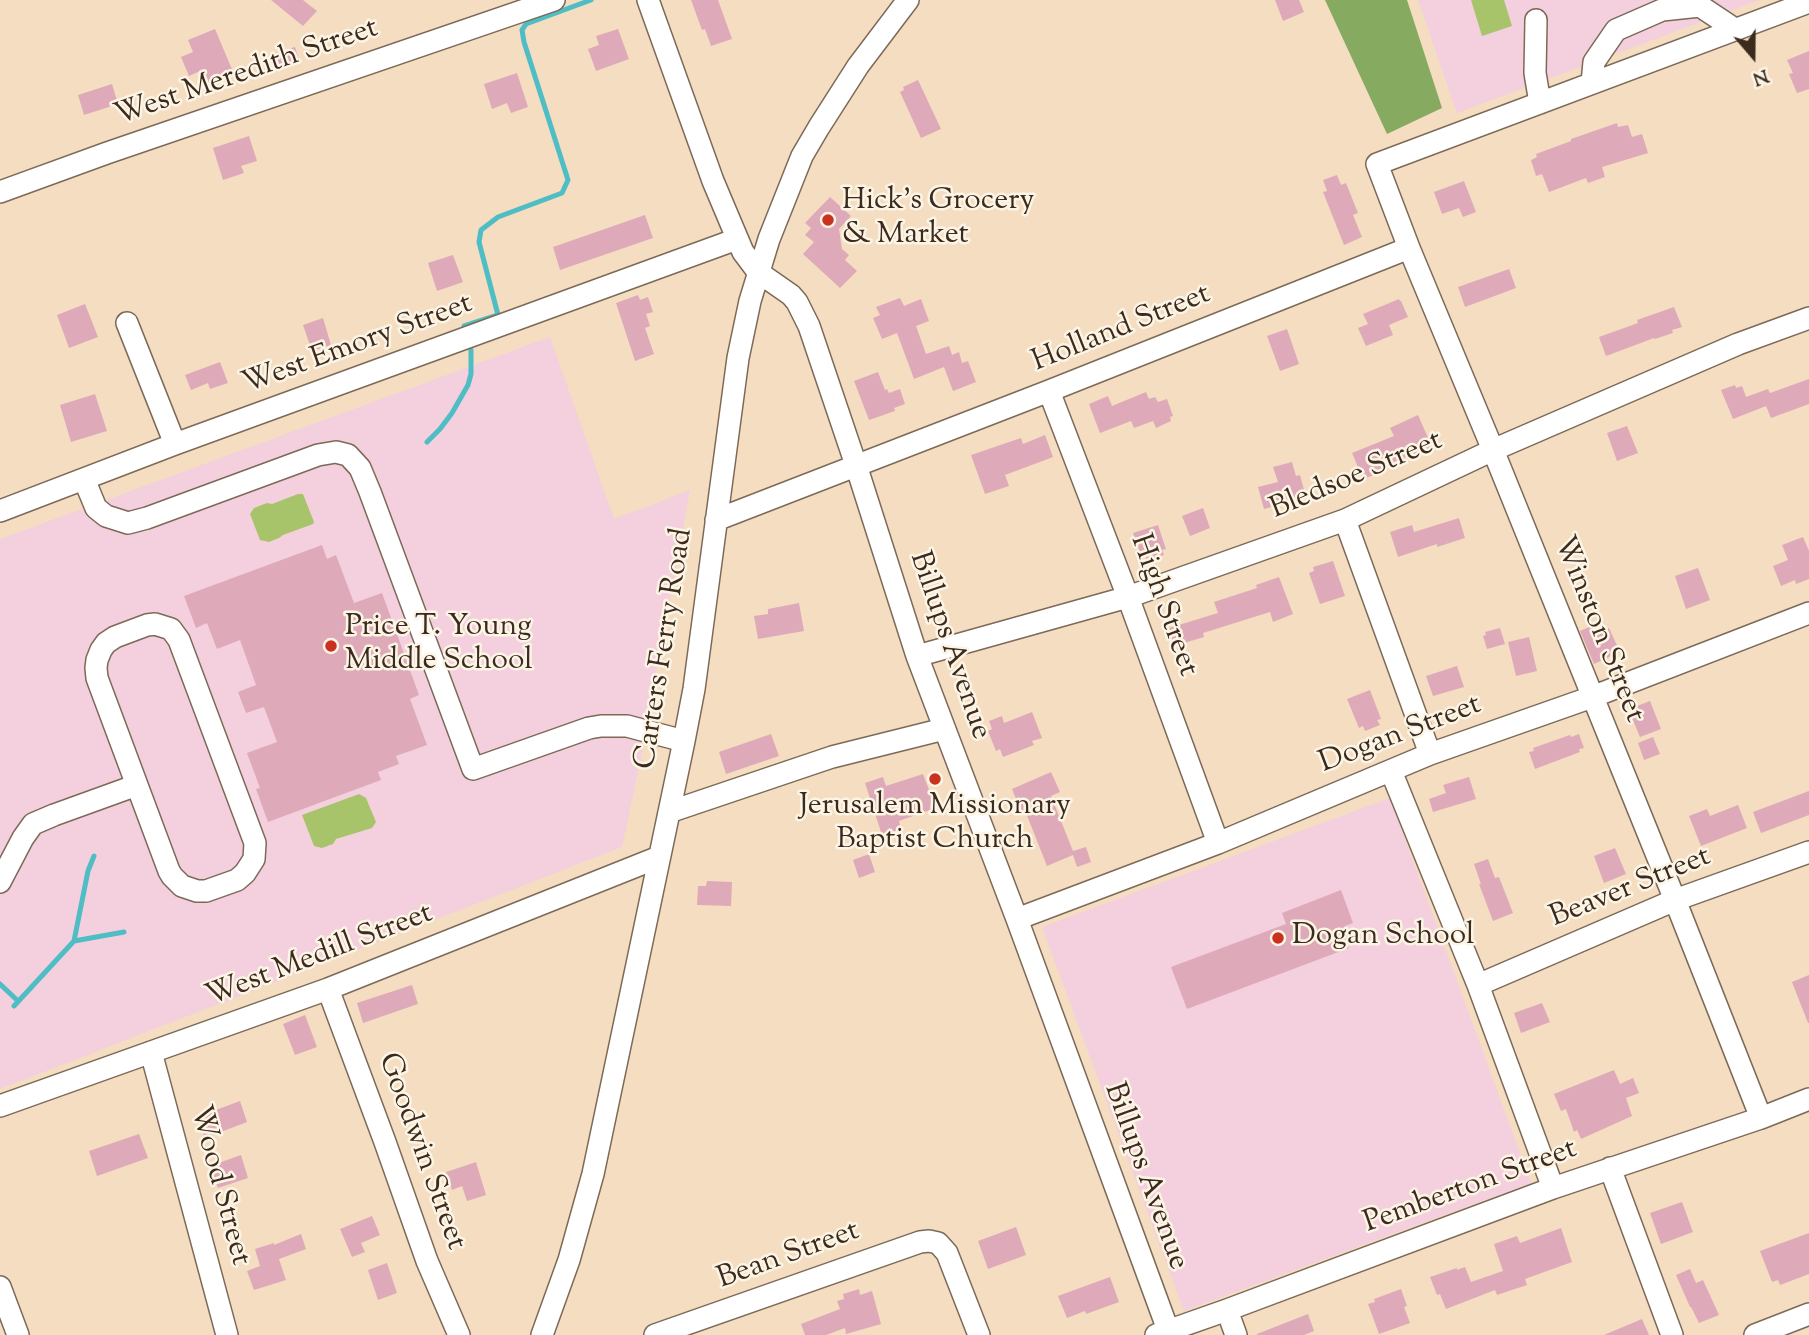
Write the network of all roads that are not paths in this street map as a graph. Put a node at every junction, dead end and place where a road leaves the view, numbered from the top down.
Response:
1 (554, 0) edge
2 (648, 0) edge
3 (908, 0) edge
4 (1809, 2) edge
5 (1536, 20) dead end
6 (1736, 30) junction
7 (1592, 83) junction
8 (1541, 103) junction
9 (0, 192) edge
10 (737, 239) junction
11 (1409, 248) junction
12 (758, 272) junction
13 (1809, 318) edge
14 (127, 323) dead end
15 (1049, 391) junction
16 (175, 444) junction
17 (1493, 450) junction
18 (856, 465) junction
19 (84, 479) junction
20 (0, 511) edge
21 (716, 520) junction
22 (1345, 520) junction
23 (1128, 597) junction
24 (1809, 612) edge
25 (917, 656) junction
26 (1592, 697) junction
27 (944, 729) junction
28 (684, 741) junction
29 (1430, 754) junction
30 (1391, 771) junction
31 (137, 785) junction
32 (669, 812) junction
33 (1218, 843) junction
34 (1809, 852) edge
35 (659, 858) junction
36 (0, 882) edge
37 (1675, 900) junction
38 (1017, 919) junction
39 (1478, 985) junction
40 (328, 989) junction
41 (151, 1052) junction
42 (1809, 1099) edge
43 (0, 1106) edge
44 (1761, 1118) junction
45 (1610, 1168) junction
46 (1553, 1188) junction
47 (0, 1287) edge
48 (1227, 1310) junction
49 (1809, 1314) edge
50 (1162, 1333) edge
51 (18, 1335) edge
52 (228, 1335) edge
53 (459, 1335) edge
54 (542, 1335) edge
55 (655, 1335) edge
56 (979, 1335) edge
57 (1236, 1335) edge
58 (1672, 1335) edge
59 (1755, 1335) edge

1 - 9 street, West Meredith Street
2 - 10 street, Billups Avenue
3 - 12 street, Carters Ferry Road
4 - 6 street
5 - 8 street
6 - 7 street
6 - 7 street
7 - 8 street
8 - 11 street, Winston Street
10 - 12 street, Billups Avenue
10 - 16 street, West Emory Street
11 - 15 street, Holland Street
11 - 17 street, Winston Street
12 - 18 street, Billups Avenue
12 - 21 street, Carters Ferry Road
13 - 17 street, Bledsoe Street
14 - 16 street
15 - 18 street, Holland Street
15 - 23 street, High Street
16 - 19 street, West Emory Street
17 - 22 street, Bledsoe Street
17 - 26 street, Winston Street
18 - 21 street, Holland Street
18 - 25 street, Billups Avenue
19 - 20 street, West Emory Street
19 - 28 street
21 - 28 street, Carters Ferry Road
22 - 23 street, Bledsoe Street
22 - 29 street
23 - 25 street, Bledsoe Street
23 - 33 street, High Street
24 - 26 street, Dogan Street
25 - 27 street, Billups Avenue
26 - 29 street, Dogan Street
26 - 37 street, Winston Street
27 - 32 street
27 - 38 street, Billups Avenue
28 - 32 street, Carters Ferry Road
29 - 30 street, Dogan Street
30 - 33 street, Dogan Street
30 - 39 street
31 - 31 street
31 - 36 street
32 - 35 street, Carters Ferry Road
33 - 38 street, Dogan Street
34 - 37 street, Beaver Street
35 - 40 street, West Medill Street
35 - 54 street, Carters Ferry Road
37 - 39 street, Beaver Street
37 - 44 street, Winston Street
38 - 50 street, Billups Avenue
39 - 46 street
40 - 41 street, West Medill Street
40 - 53 street, Goodwin Street
41 - 43 street, West Medill Street
41 - 52 street, Wood Street
42 - 44 street, Pemberton Street
44 - 45 street, Pemberton Street
45 - 46 street, Pemberton Street
45 - 58 street
46 - 48 street, Pemberton Street
47 - 51 street
48 - 50 street, Pemberton Street
48 - 57 street
49 - 59 street
55 - 56 street, Bean Street

